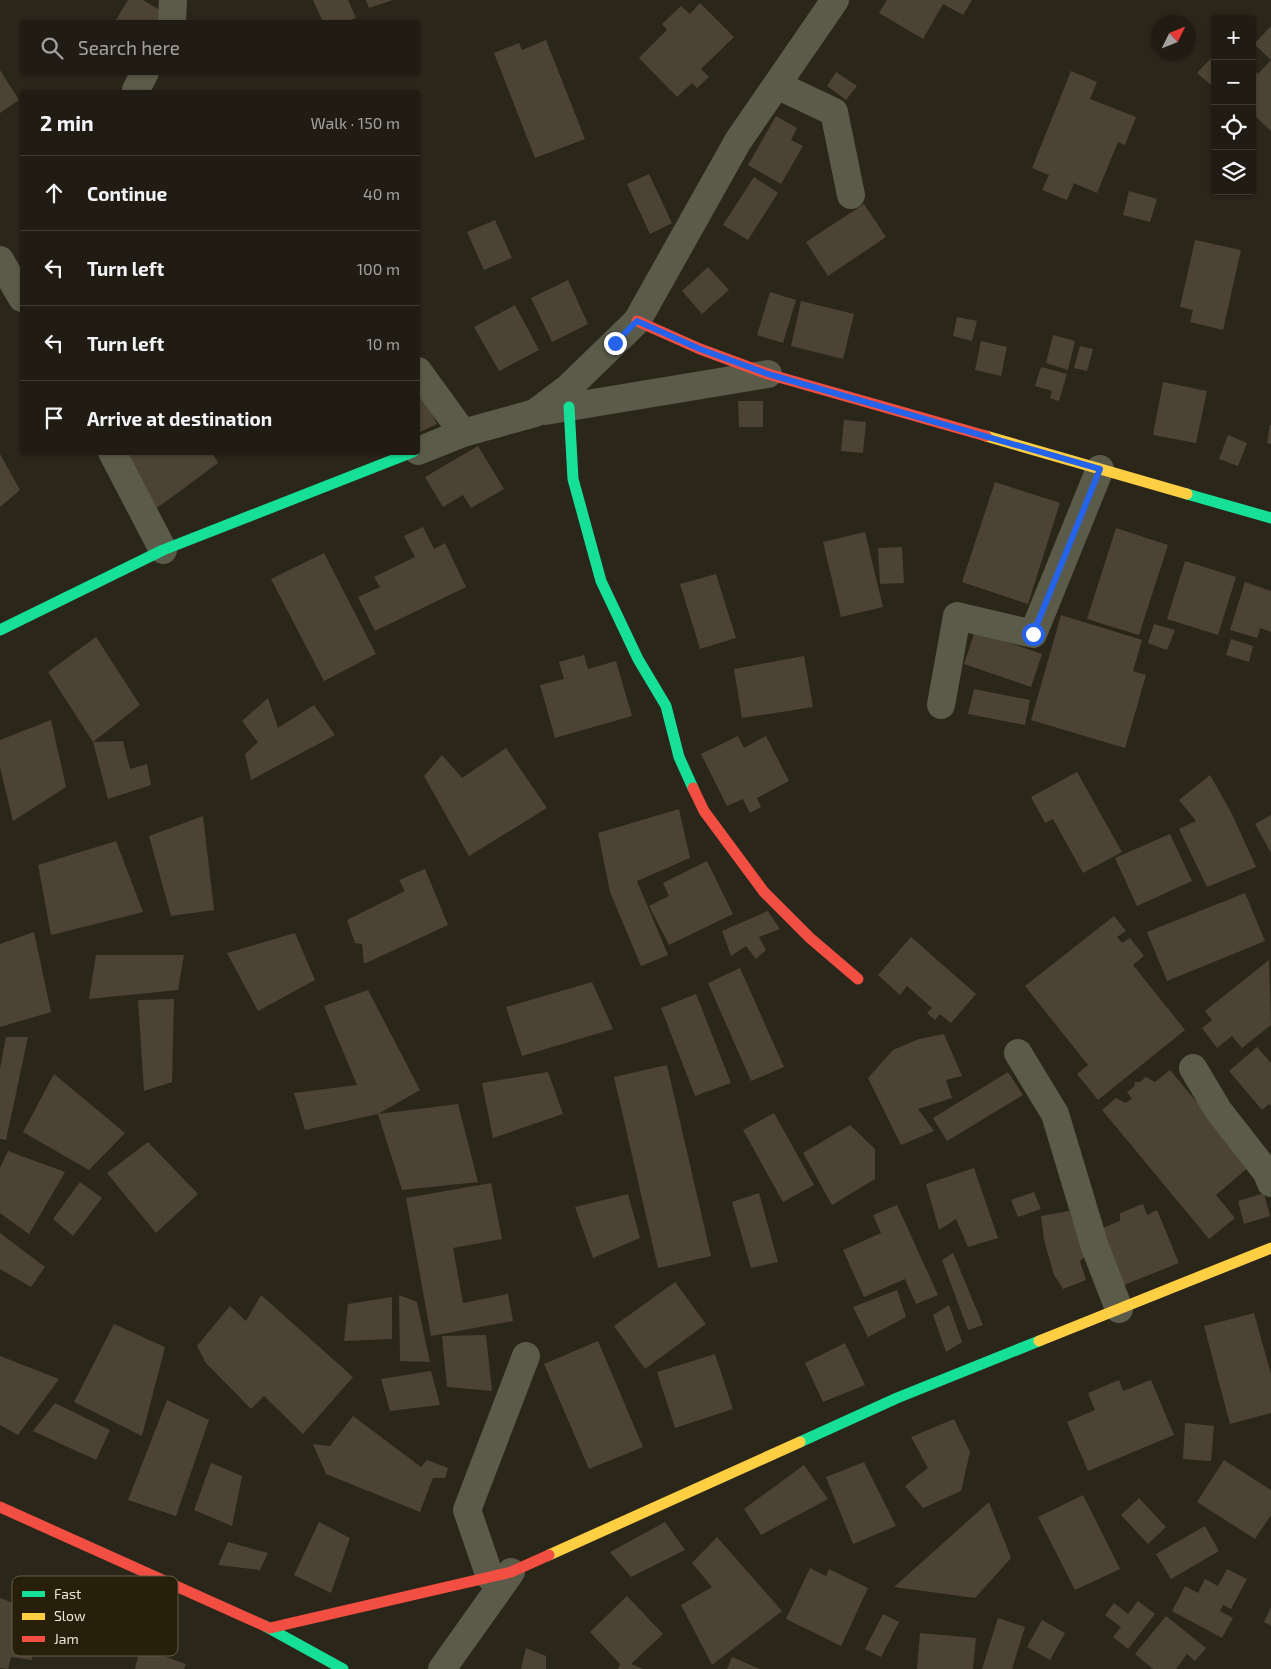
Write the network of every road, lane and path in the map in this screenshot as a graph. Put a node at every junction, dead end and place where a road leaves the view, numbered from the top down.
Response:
1 (174, 0) edge
2 (835, 0) edge
3 (172, 20) edge
4 (144, 75) edge
5 (777, 85) junction
6 (136, 90) edge
7 (850, 195) dead end
8 (0, 260) edge
9 (20, 295) edge
10 (637, 321) junction
11 (420, 374) edge
12 (768, 374) junction
13 (569, 407) junction
14 (535, 413) junction
15 (463, 433) junction
16 (420, 450) edge
17 (114, 455) edge
18 (405, 455) edge
19 (1100, 469) junction
20 (1271, 518) edge
21 (163, 550) junction
22 (0, 630) edge
23 (941, 705) dead end
24 (858, 979) dead end
25 (1018, 1053) dead end
26 (1192, 1068) dead end
27 (1271, 1183) edge
28 (1271, 1248) edge
29 (1119, 1309) junction
30 (526, 1356) dead end
31 (0, 1506) edge
32 (500, 1574) junction
33 (155, 1576) edge
34 (178, 1586) edge
35 (270, 1628) junction
36 (343, 1669) edge
37 (442, 1669) edge

1 - 3 street
2 - 5 street
4 - 6 street
5 - 7 street
5 - 10 street
8 - 9 street
10 - 12 street
10 - 14 street
11 - 15 street
12 - 13 street
12 - 19 street
13 - 14 street
13 - 24 street
14 - 15 street
15 - 16 street
17 - 21 street
18 - 21 street
19 - 20 street
19 - 23 street
21 - 22 street
25 - 29 street
26 - 27 street
28 - 29 street
29 - 32 street
30 - 32 street
31 - 33 street
32 - 35 street
32 - 37 street
34 - 35 street
35 - 36 street

